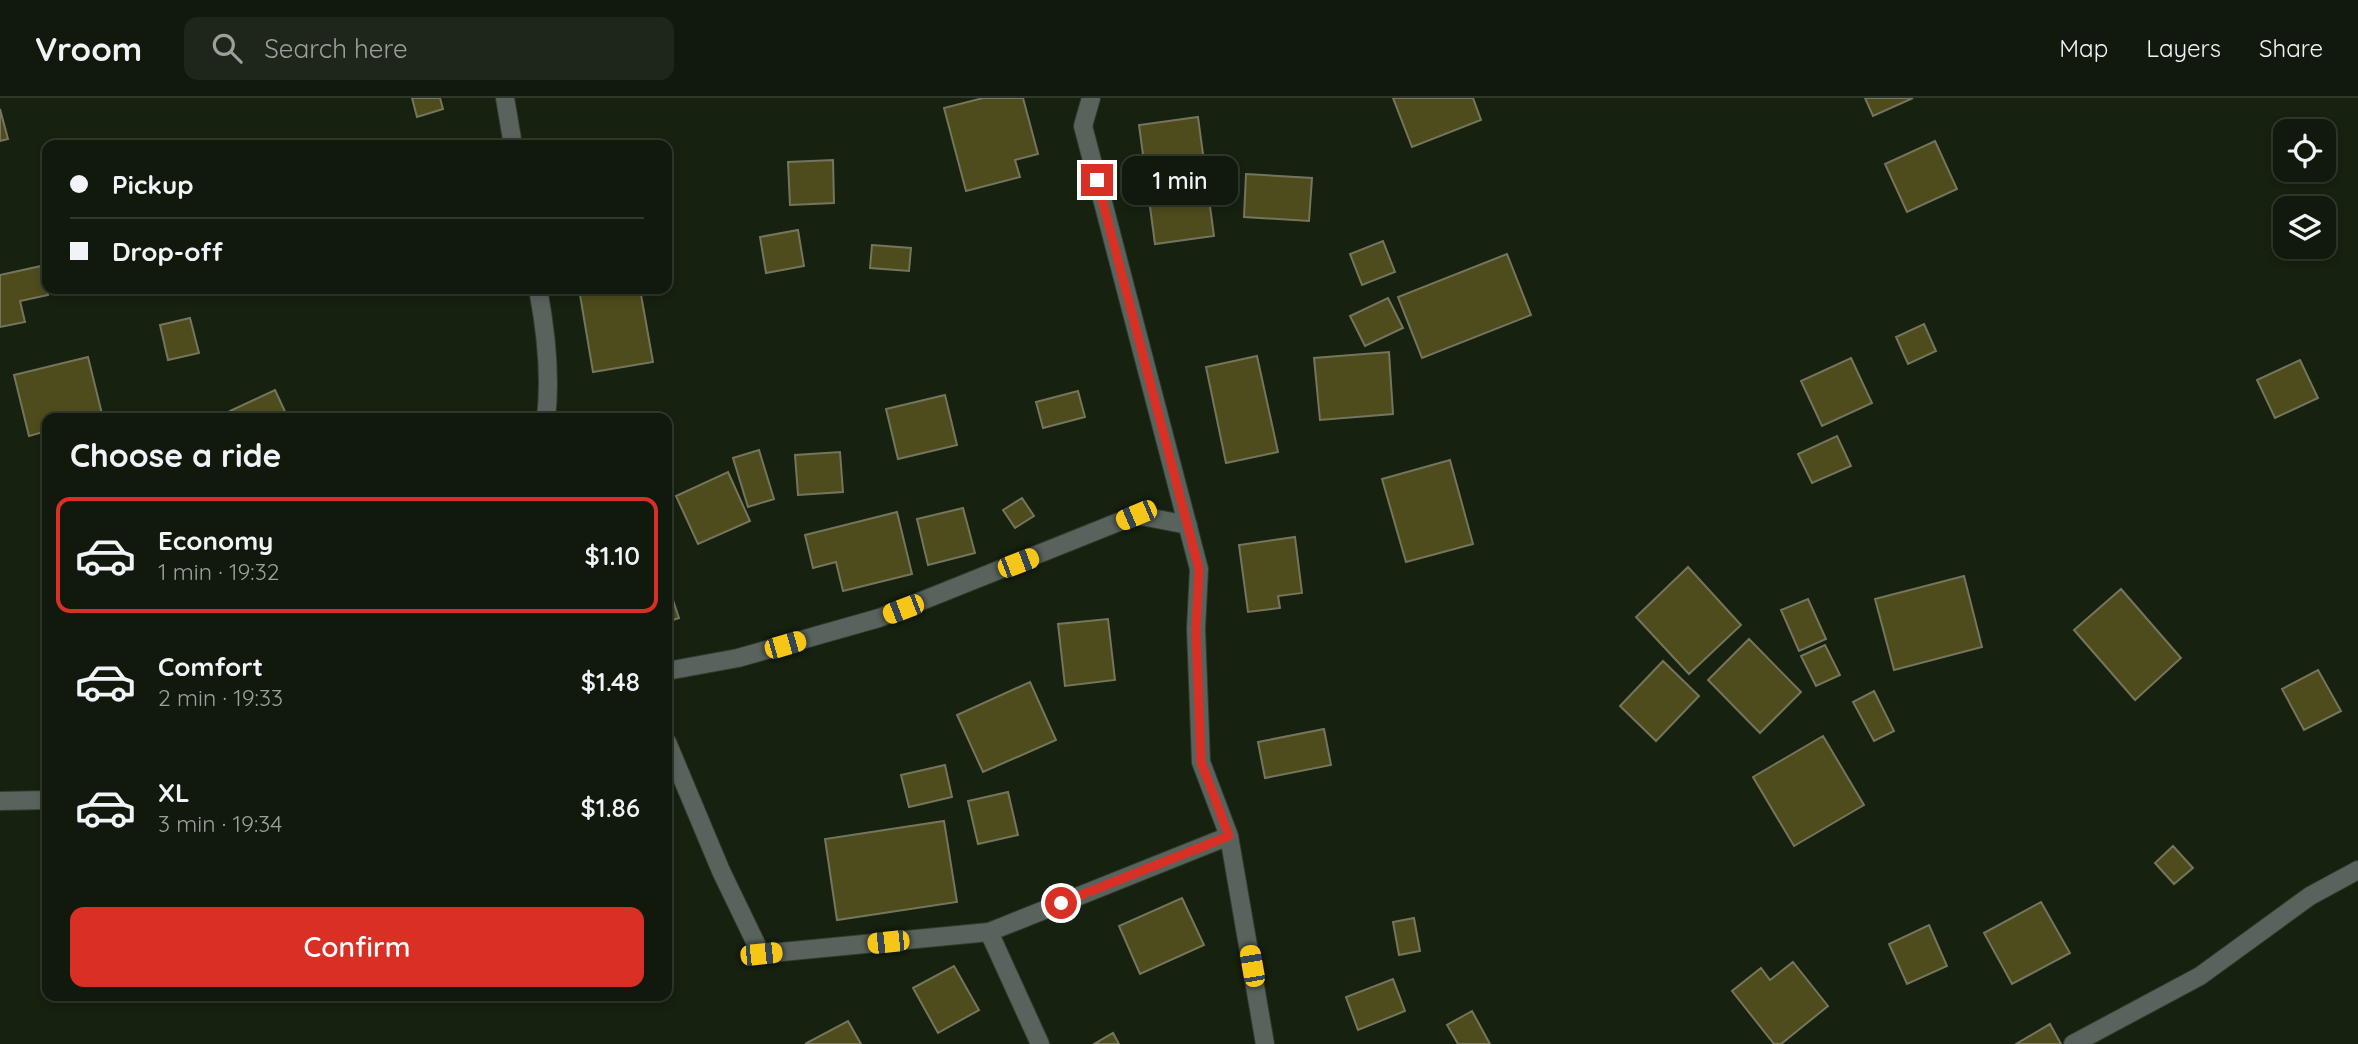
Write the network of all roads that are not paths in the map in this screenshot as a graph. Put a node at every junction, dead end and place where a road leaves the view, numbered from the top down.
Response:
1 (505, 98) edge
2 (1091, 98) edge
3 (512, 140) edge
4 (539, 294) edge
5 (546, 413) edge
6 (1188, 525) junction
7 (672, 670) edge
8 (672, 754) edge
9 (42, 800) edge
10 (0, 801) edge
11 (1229, 836) junction
12 (2358, 870) edge
13 (989, 932) junction
14 (1040, 1044) edge
15 (1265, 1044) edge
16 (2073, 1044) edge

1 - 3 street
2 - 6 street
4 - 5 street
6 - 7 street
6 - 11 street
8 - 13 street
9 - 10 street
11 - 13 street
11 - 15 street
12 - 16 street
13 - 14 street

